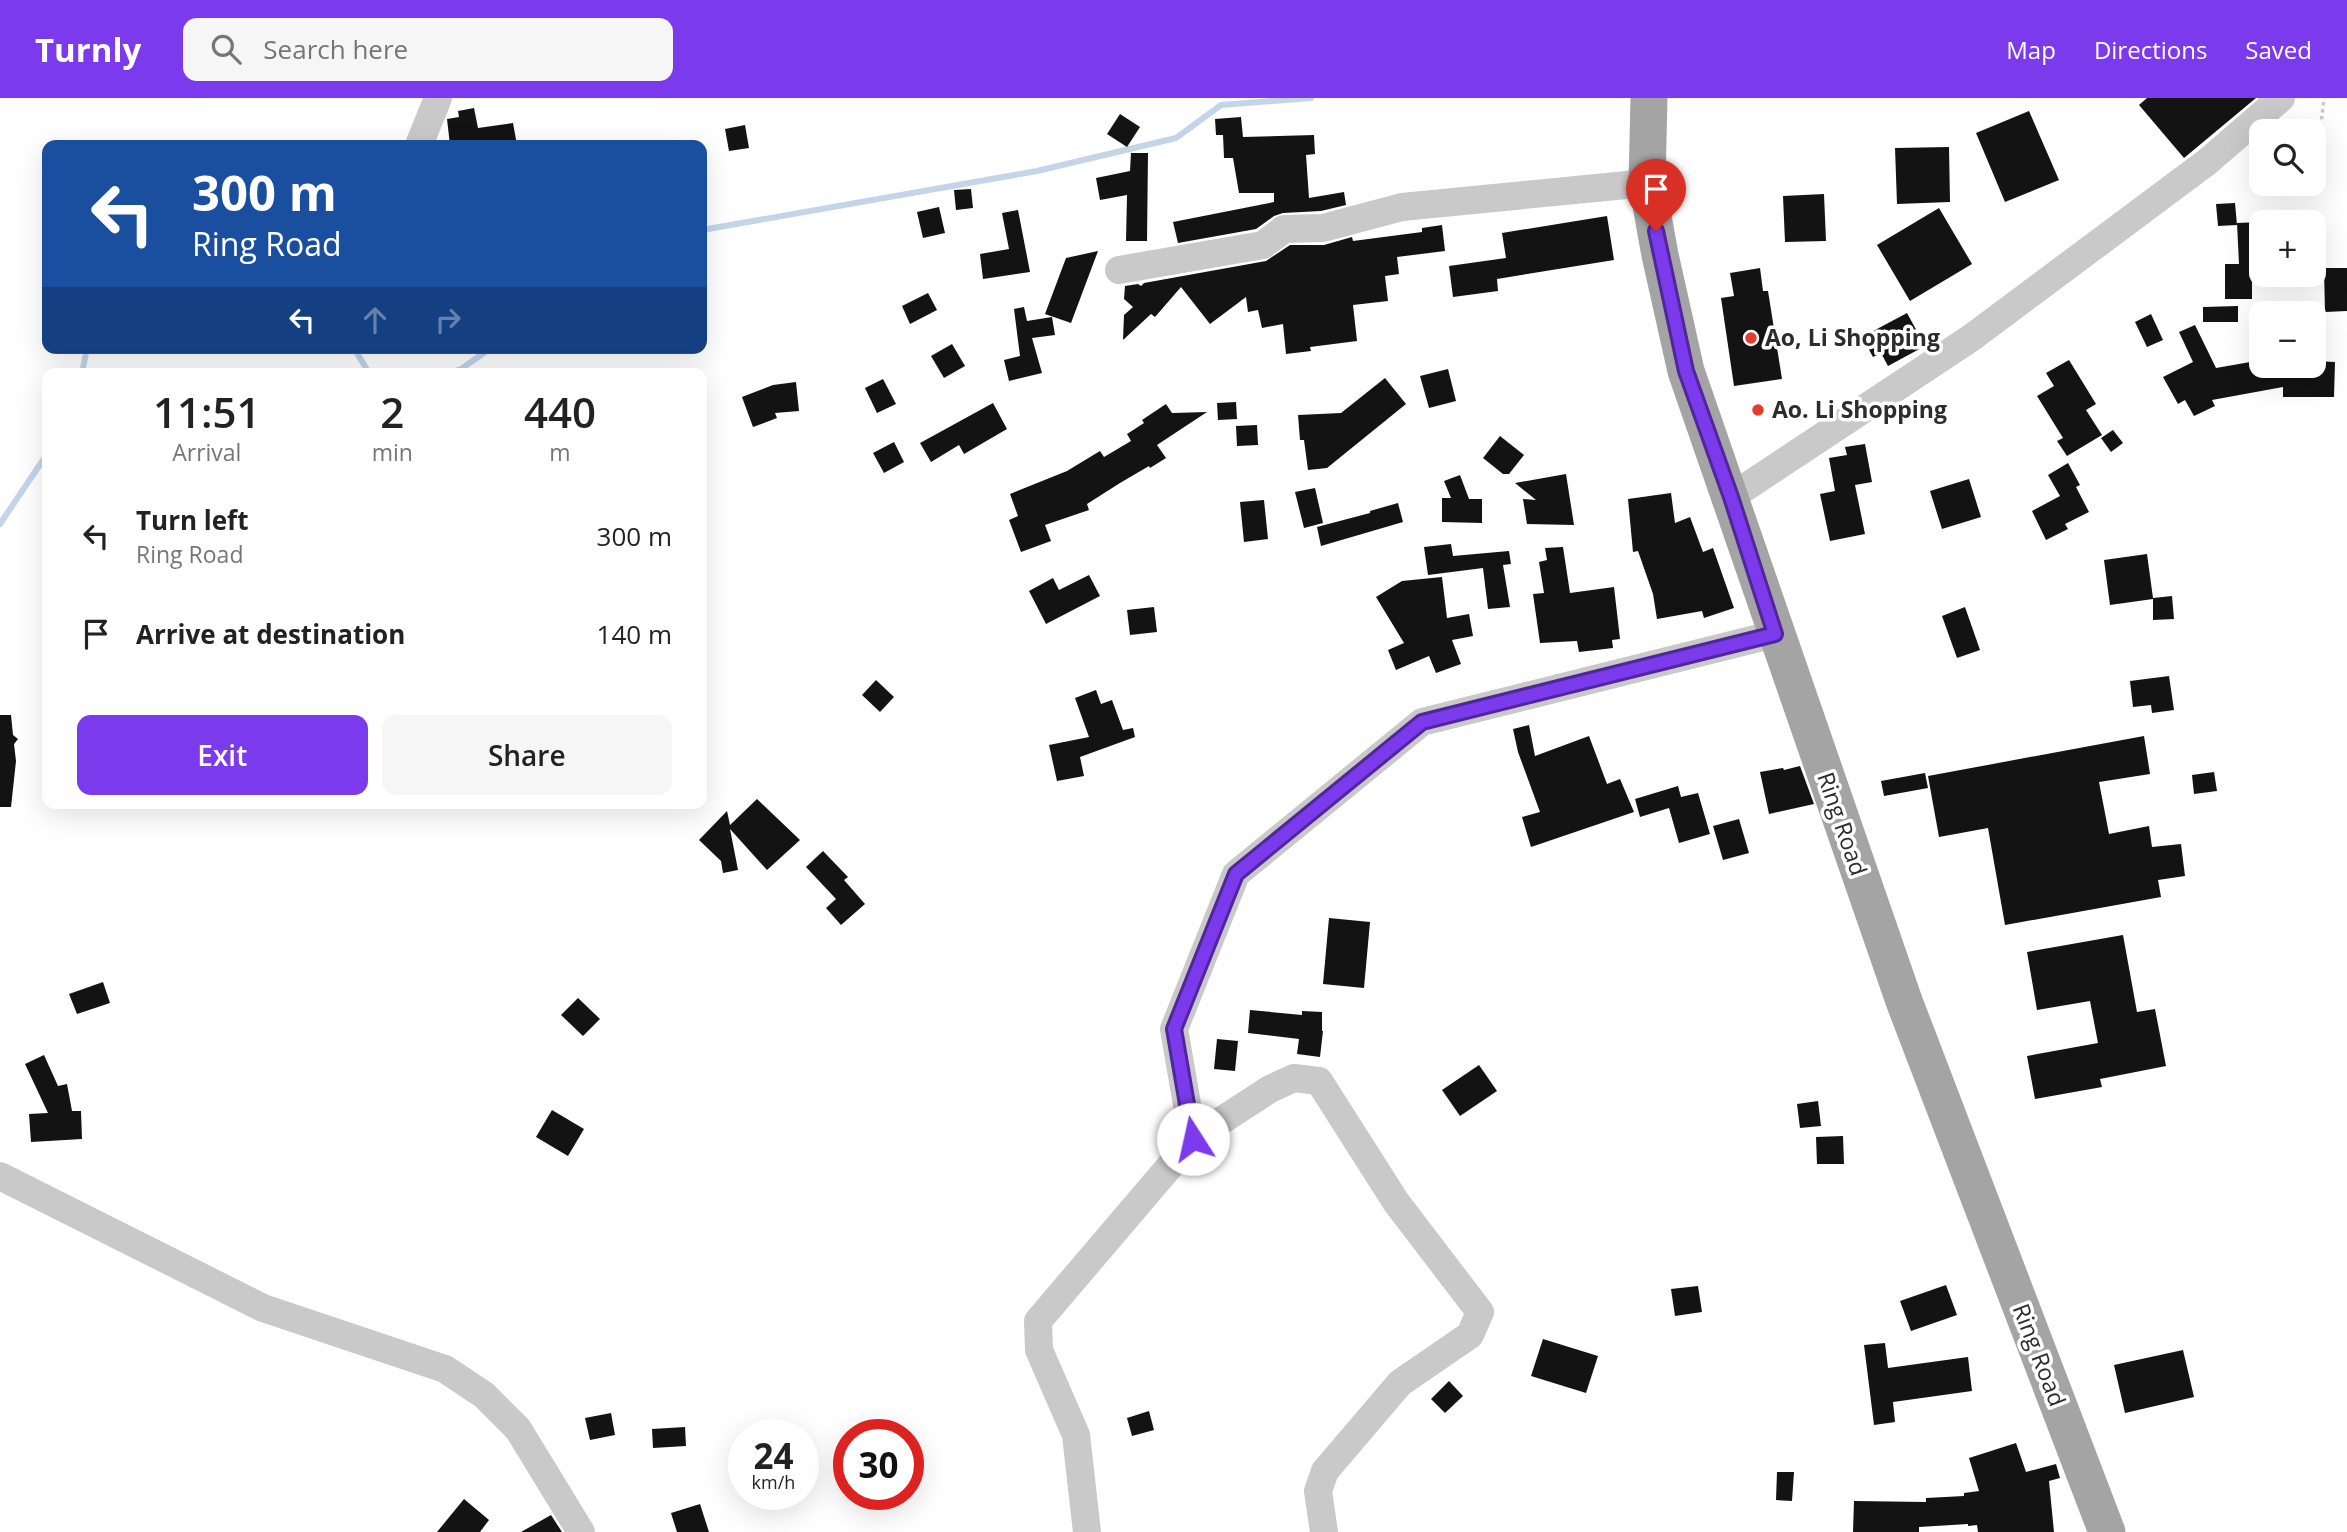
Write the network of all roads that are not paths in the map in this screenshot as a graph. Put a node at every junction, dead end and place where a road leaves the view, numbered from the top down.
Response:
1 (438, 98) edge
2 (2281, 98) edge
3 (1649, 104) edge
4 (421, 140) edge
5 (1647, 183) junction
6 (1119, 270) dead end
7 (1731, 497) junction
8 (1775, 634) junction
9 (1193, 1139) junction
10 (0, 1176) edge
11 (581, 1532) edge
12 (1087, 1532) edge
13 (1324, 1532) edge
14 (2107, 1532) edge

1 - 4 street
2 - 7 street
3 - 5 main road, Ring Road
5 - 6 street
5 - 7 main road, Ring Road
7 - 8 main road, Ring Road
8 - 9 street
8 - 14 main road, Ring Road
9 - 12 street
9 - 13 street
10 - 11 street

